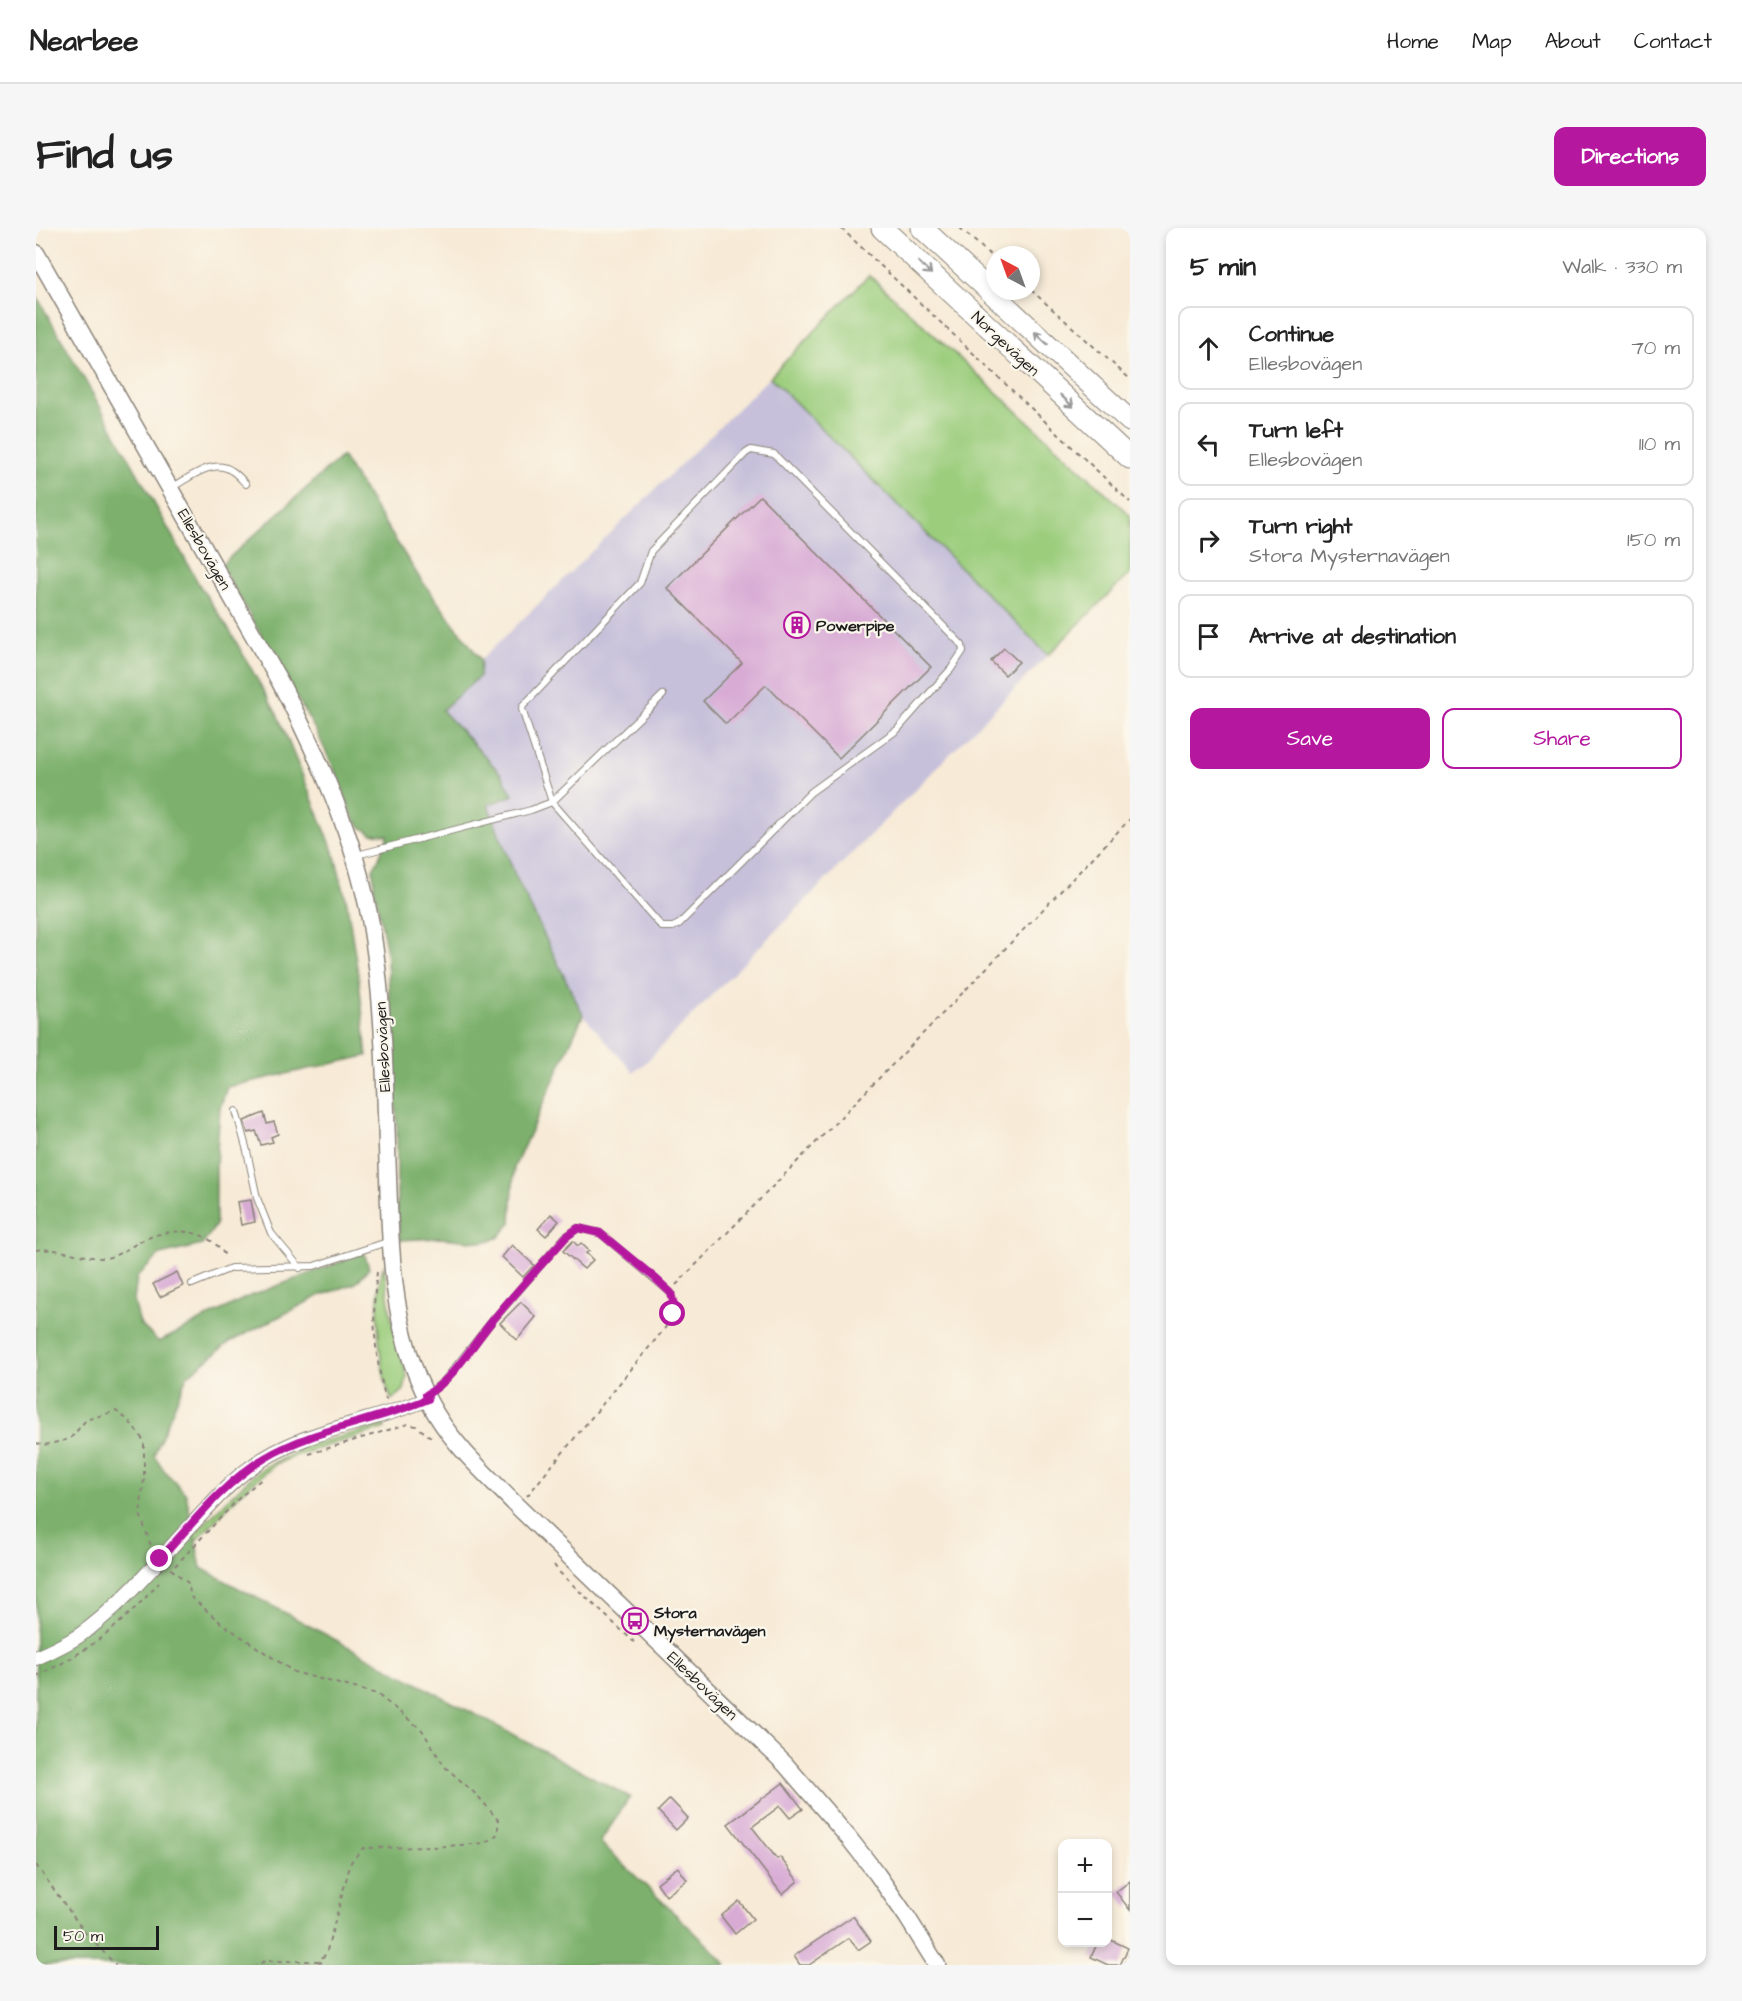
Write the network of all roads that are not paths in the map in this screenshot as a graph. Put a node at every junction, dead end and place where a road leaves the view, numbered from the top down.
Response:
1 (882, 228) edge
2 (922, 228) edge
3 (36, 253) edge
4 (1130, 421) edge
5 (1130, 458) edge
6 (246, 484) dead end
7 (170, 488) junction
8 (663, 694) dead end
9 (552, 802) junction
10 (353, 856) junction
11 (236, 1111) dead end
12 (386, 1242) junction
13 (300, 1268) junction
14 (192, 1284) dead end
15 (671, 1293) road end
16 (427, 1397) junction
17 (36, 1658) edge
18 (937, 1965) edge

1 -> 5 highway, Norgevägen
4 -> 2 highway, Norgevägen
3 - 7 main road, Ellesbovägen
6 - 7 lane
7 - 10 main road, Ellesbovägen
8 - 9 lane
9 - 9 lane
9 - 10 lane
10 - 12 main road, Ellesbovägen
11 - 13 lane
12 - 13 lane
12 - 16 main road, Ellesbovägen
13 - 14 lane
15 - 16 lane
16 - 17 street
16 - 18 main road, Ellesbovägen

